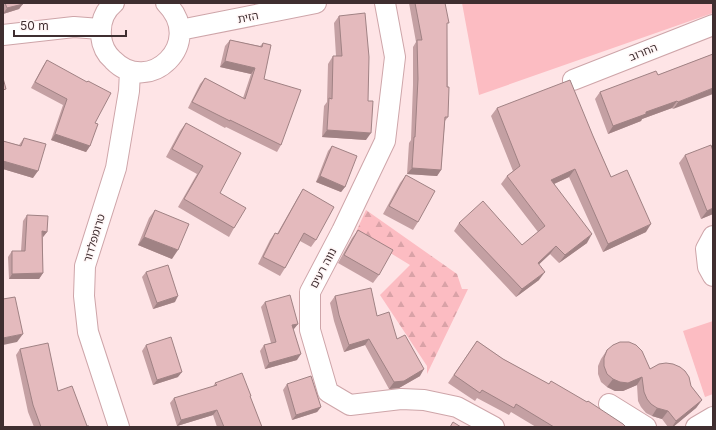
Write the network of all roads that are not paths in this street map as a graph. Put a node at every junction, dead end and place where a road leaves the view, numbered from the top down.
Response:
1 (114, 3) edge
2 (166, 3) edge
3 (316, 3) edge
4 (385, 3) edge
5 (713, 24) edge
6 (100, 29) junction
7 (180, 30) junction
8 (3, 35) edge
9 (130, 71) junction
10 (573, 80) dead end
11 (713, 236) edge
12 (713, 276) edge
13 (609, 404) dead end
14 (713, 417) edge
15 (119, 427) edge
16 (494, 427) edge
17 (646, 427) edge
18 (696, 427) edge

1 - 6 street
2 - 7 street
3 - 7 street, הזית
4 - 16 street, נווה רעים
5 - 10 street, החרוב
6 - 8 street
6 - 9 street
7 - 9 street
9 - 15 street, טרומפלדור
11 - 12 street
13 - 17 street
14 - 18 street

